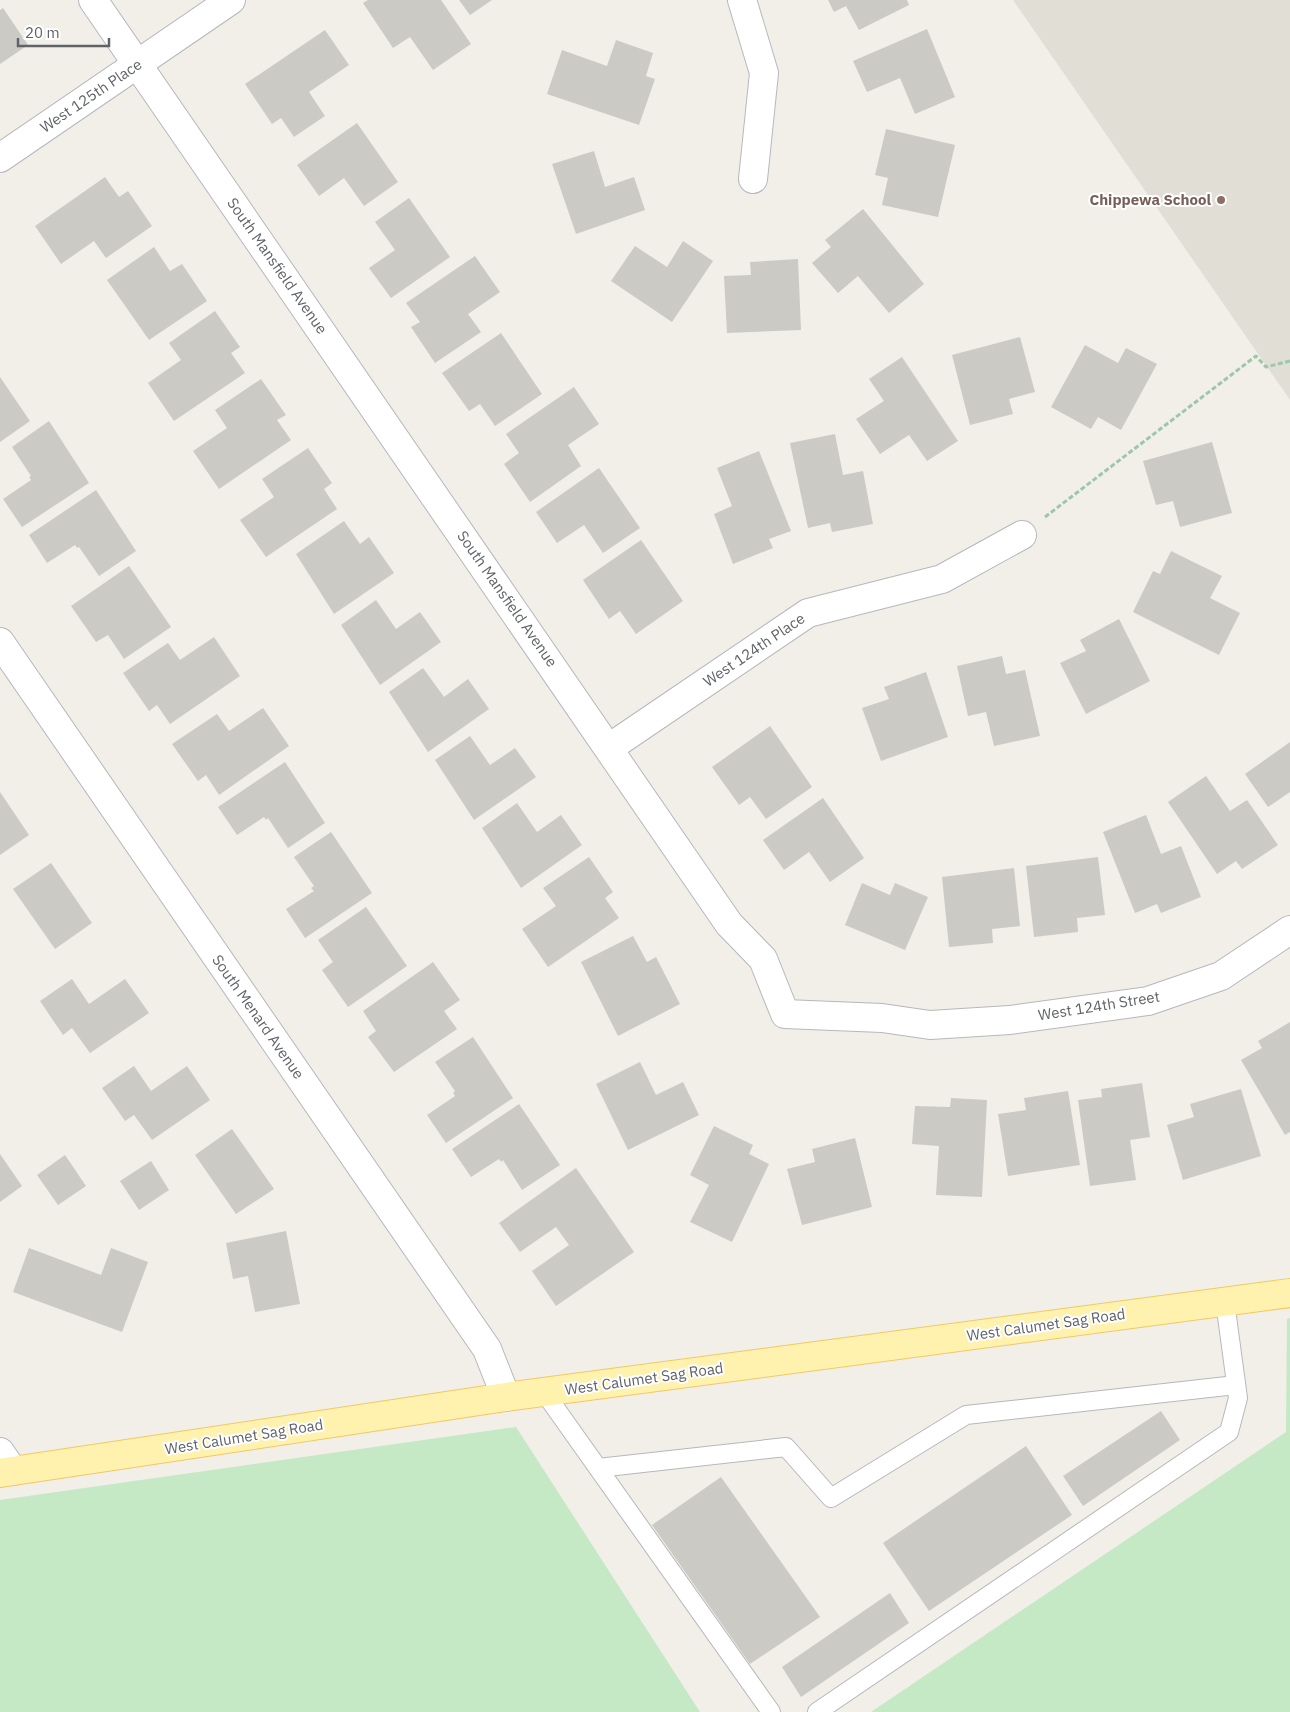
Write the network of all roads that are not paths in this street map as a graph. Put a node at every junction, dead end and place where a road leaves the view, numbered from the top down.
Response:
1 (93, 0) edge
2 (231, 0) edge
3 (742, 0) edge
4 (137, 64) junction
5 (0, 158) edge
6 (753, 180) dead end
7 (1022, 535) road end
8 (0, 642) edge
9 (609, 748) junction
10 (1290, 930) edge
11 (1010, 1020) joint
12 (1290, 1293) edge
13 (1225, 1302) junction
14 (1236, 1385) junction
15 (544, 1392) junction
16 (506, 1397) junction
17 (4, 1465) edge
18 (598, 1468) junction
19 (771, 1712) edge
20 (817, 1712) edge

1 - 4 street, South Mansfield Avenue
2 - 4 street, West 125th Place
3 - 6 street
4 - 5 street, West 125th Place
4 - 9 street, South Mansfield Avenue
7 - 9 street, West 124th Place
8 - 16 street, South Menard Avenue
9 - 11 street, South Mansfield Avenue
10 - 11 street, West 124th Street
12 - 13 main road, West Calumet Sag Road
13 - 14 lane
13 - 15 main road, West Calumet Sag Road
14 - 18 lane
14 - 20 lane
15 - 16 main road, West Calumet Sag Road
15 - 18 lane
16 - 17 main road, West Calumet Sag Road
18 - 19 lane

